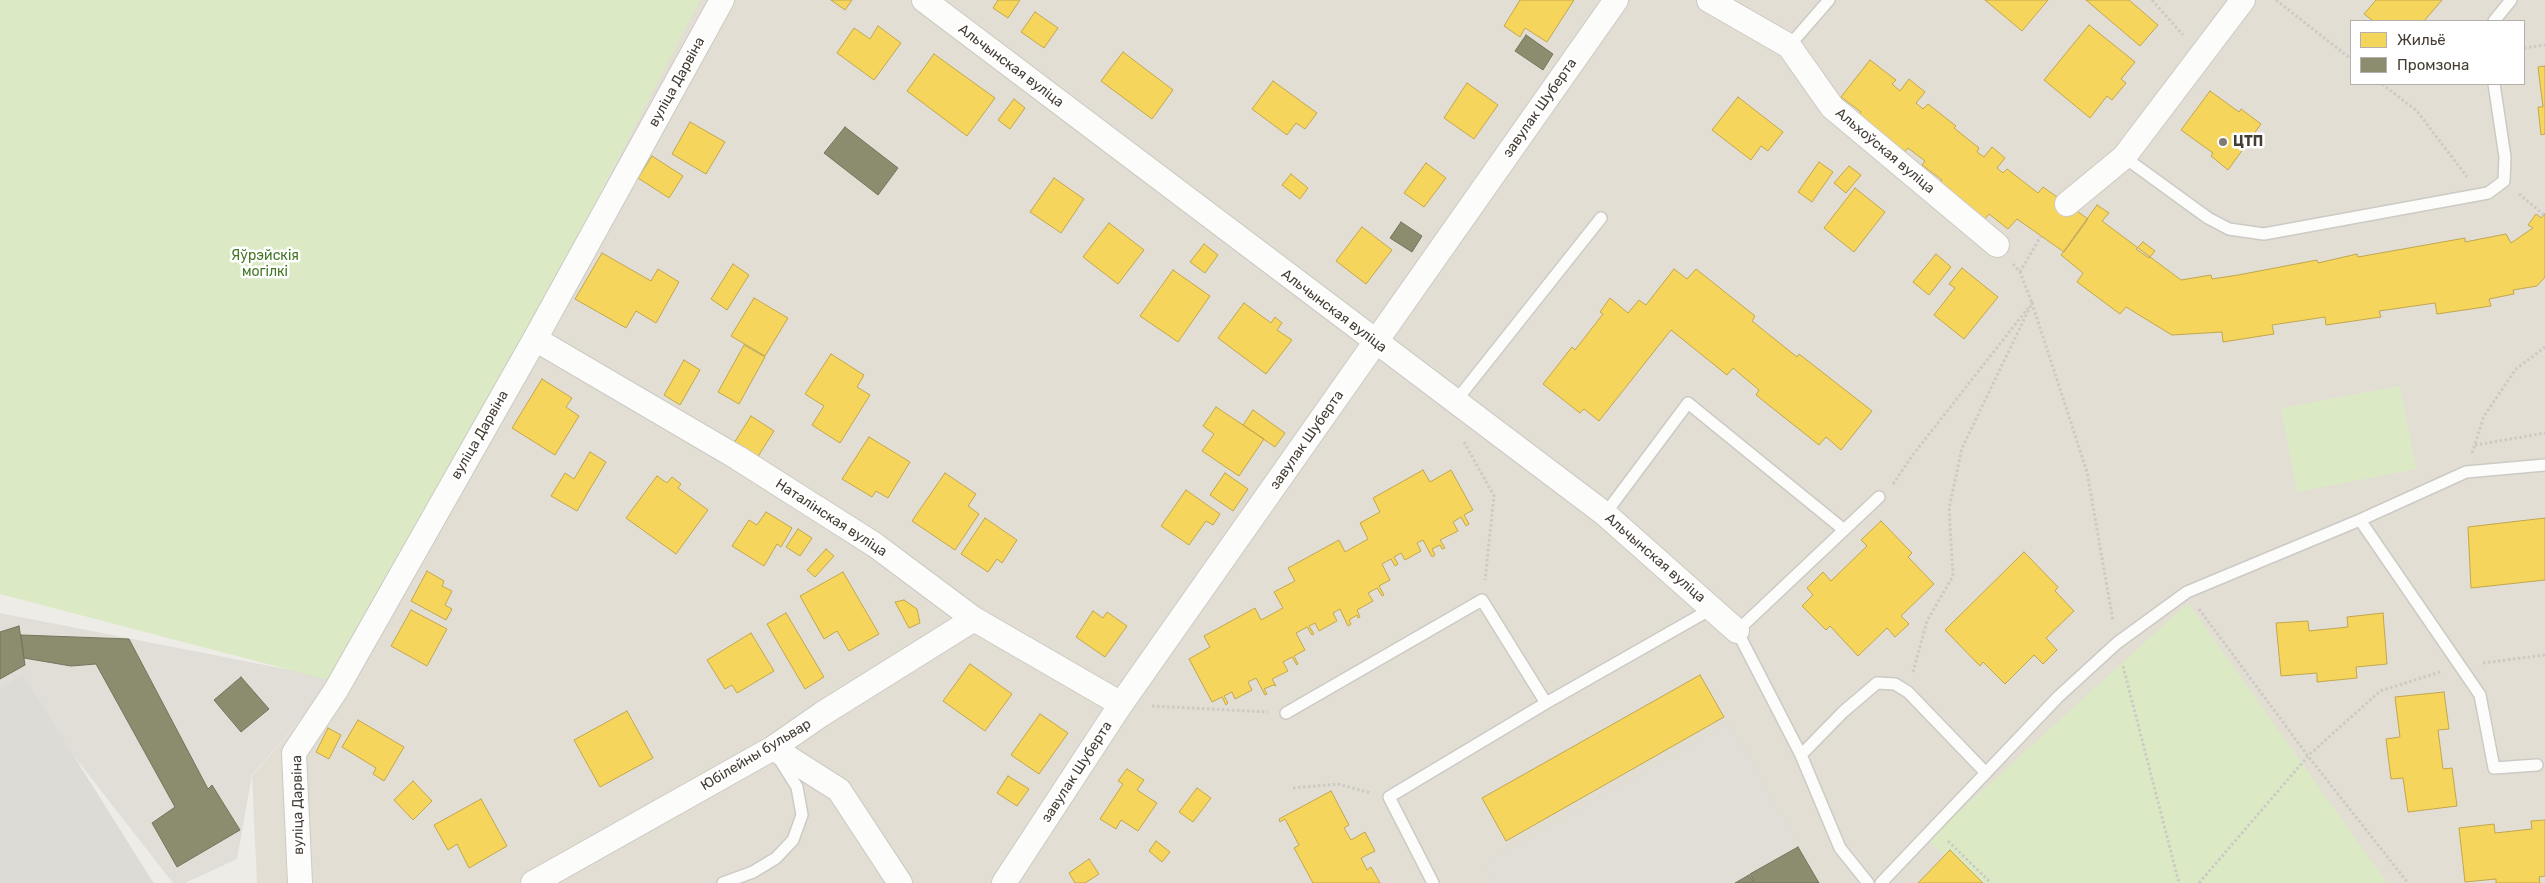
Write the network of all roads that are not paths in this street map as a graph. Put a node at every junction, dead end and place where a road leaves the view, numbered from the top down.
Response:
1 (722, 0) edge
2 (924, 0) edge
3 (1616, 0) edge
4 (1710, 0) edge
5 (1829, 0) edge
6 (2243, 0) edge
7 (2511, 0) edge
8 (2495, 20) edge
9 (1789, 46) junction
10 (2494, 85) edge
11 (2124, 156) junction
12 (2067, 204) dead end
13 (1601, 218) dead end
14 (1996, 245) road end
15 (535, 338) junction
16 (1376, 343) junction
17 (1455, 402) junction
18 (2545, 465) edge
19 (1879, 497) road end
20 (1605, 514) junction
21 (2360, 520) junction
22 (1844, 529) junction
23 (1713, 608) junction
24 (974, 619) junction
25 (1737, 631) junction
26 (1546, 703) junction
27 (1121, 704) junction
28 (1286, 713) road end
29 (773, 748) junction
30 (1801, 755) junction
31 (2537, 765) dead end
32 (1986, 773) junction
33 (1011, 879) edge
34 (898, 882) edge
35 (300, 883) edge
36 (533, 883) edge
37 (723, 883) edge
38 (1434, 883) edge
39 (1868, 883) edge
40 (1880, 883) edge

1 - 15 street, вуліца Дарвіна
2 - 16 street, Альчынская вуліца
3 - 16 street, завулак Шуберта
4 - 9 street, Альхоўская вуліца
5 - 9 lane
6 - 11 street
7 - 8 lane
9 - 14 street, Альхоўская вуліца
10 - 11 lane
11 - 12 street
13 - 17 lane
15 - 24 street, Наталінская вуліца
15 - 35 street, вуліца Дарвіна
16 - 17 street, Альчынская вуліца
16 - 27 street, завулак Шуберта
17 - 20 street, Альчынская вуліца
18 - 21 lane
19 - 22 lane
20 - 22 lane
20 - 23 street, Альчынская вуліца
21 - 31 lane
21 - 32 lane
22 - 25 lane
23 - 25 street, Альчынская вуліца
23 - 26 lane
24 - 27 street, Наталінская вуліца
24 - 29 street, Юбілейны бульвар
25 - 30 lane
26 - 28 lane
26 - 38 lane
27 - 33 street, завулак Шуберта
29 - 34 street
29 - 36 street, Юбілейны бульвар
29 - 37 lane
30 - 32 lane
30 - 39 lane
32 - 40 lane

